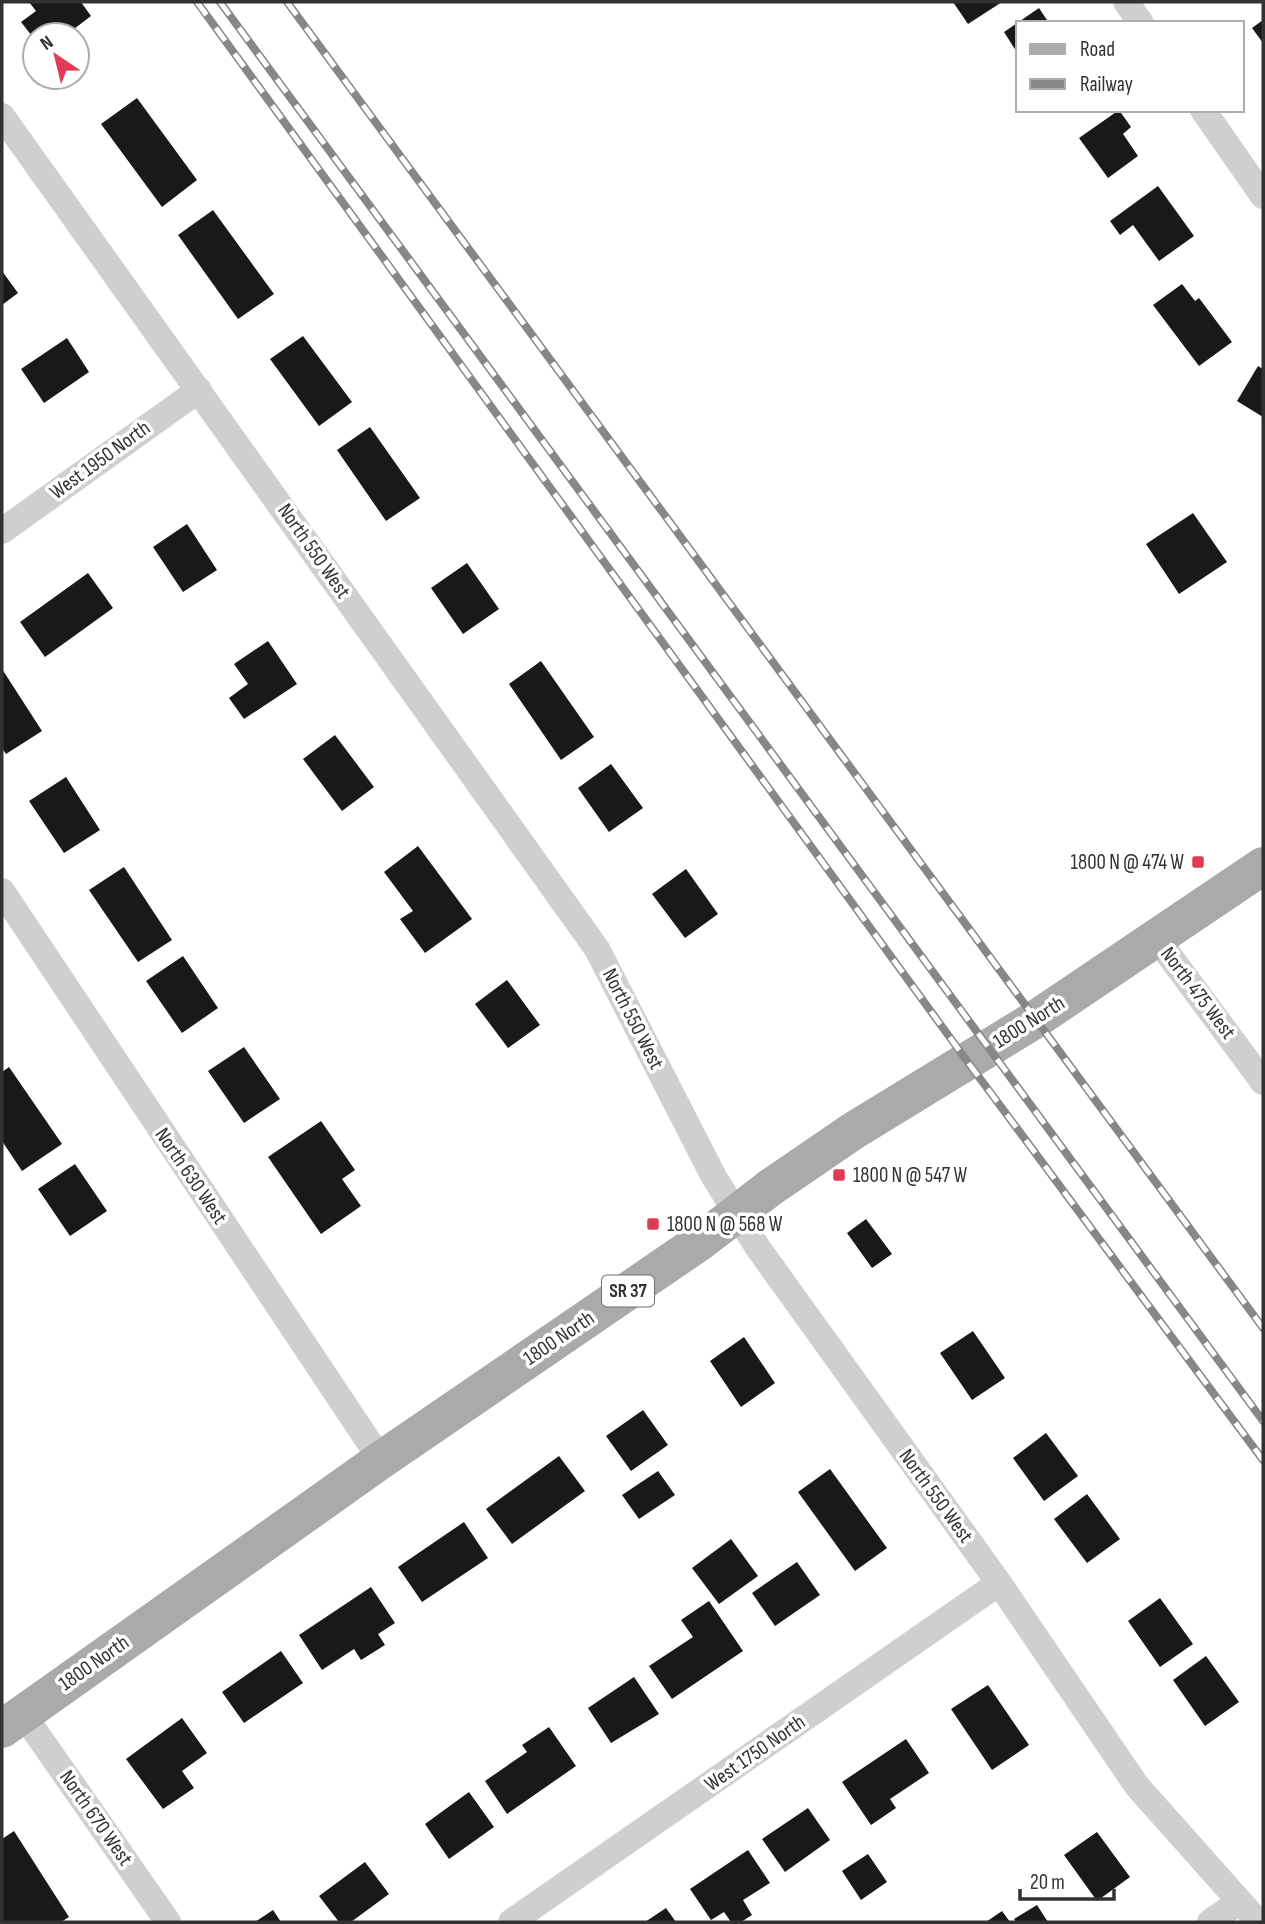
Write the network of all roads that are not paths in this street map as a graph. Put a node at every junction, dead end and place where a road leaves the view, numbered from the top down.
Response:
1 (1126, 2) edge
2 (1140, 21) edge
3 (1204, 112) edge
4 (2, 116) edge
5 (1263, 196) edge
6 (199, 390) junction
7 (2, 531) edge
8 (1263, 866) edge
9 (2, 891) edge
10 (1157, 939) junction
11 (1263, 1082) edge
12 (736, 1213) junction
13 (381, 1460) junction
14 (999, 1583) junction
15 (12, 1721) edge
16 (1238, 1902) junction
17 (168, 1922) edge
18 (511, 1922) edge
19 (1210, 1922) edge
20 (1258, 1922) edge

1 - 2 street
3 - 5 street
4 - 6 street, North 550 West
6 - 7 street, West 1950 North
6 - 12 street, North 550 West
8 - 10 main road, 1800 North / SR 37
9 - 13 street, North 630 West
10 - 11 street, North 475 West
10 - 12 main road, 1800 North / SR 37
12 - 13 main road, 1800 North / SR 37
12 - 14 street, North 550 West
13 - 15 main road, 1800 North / SR 37
14 - 16 street, North 550 West
14 - 18 street, West 1750 North
15 - 17 street, North 670 West
16 - 19 street
16 - 20 street, North 550 West

